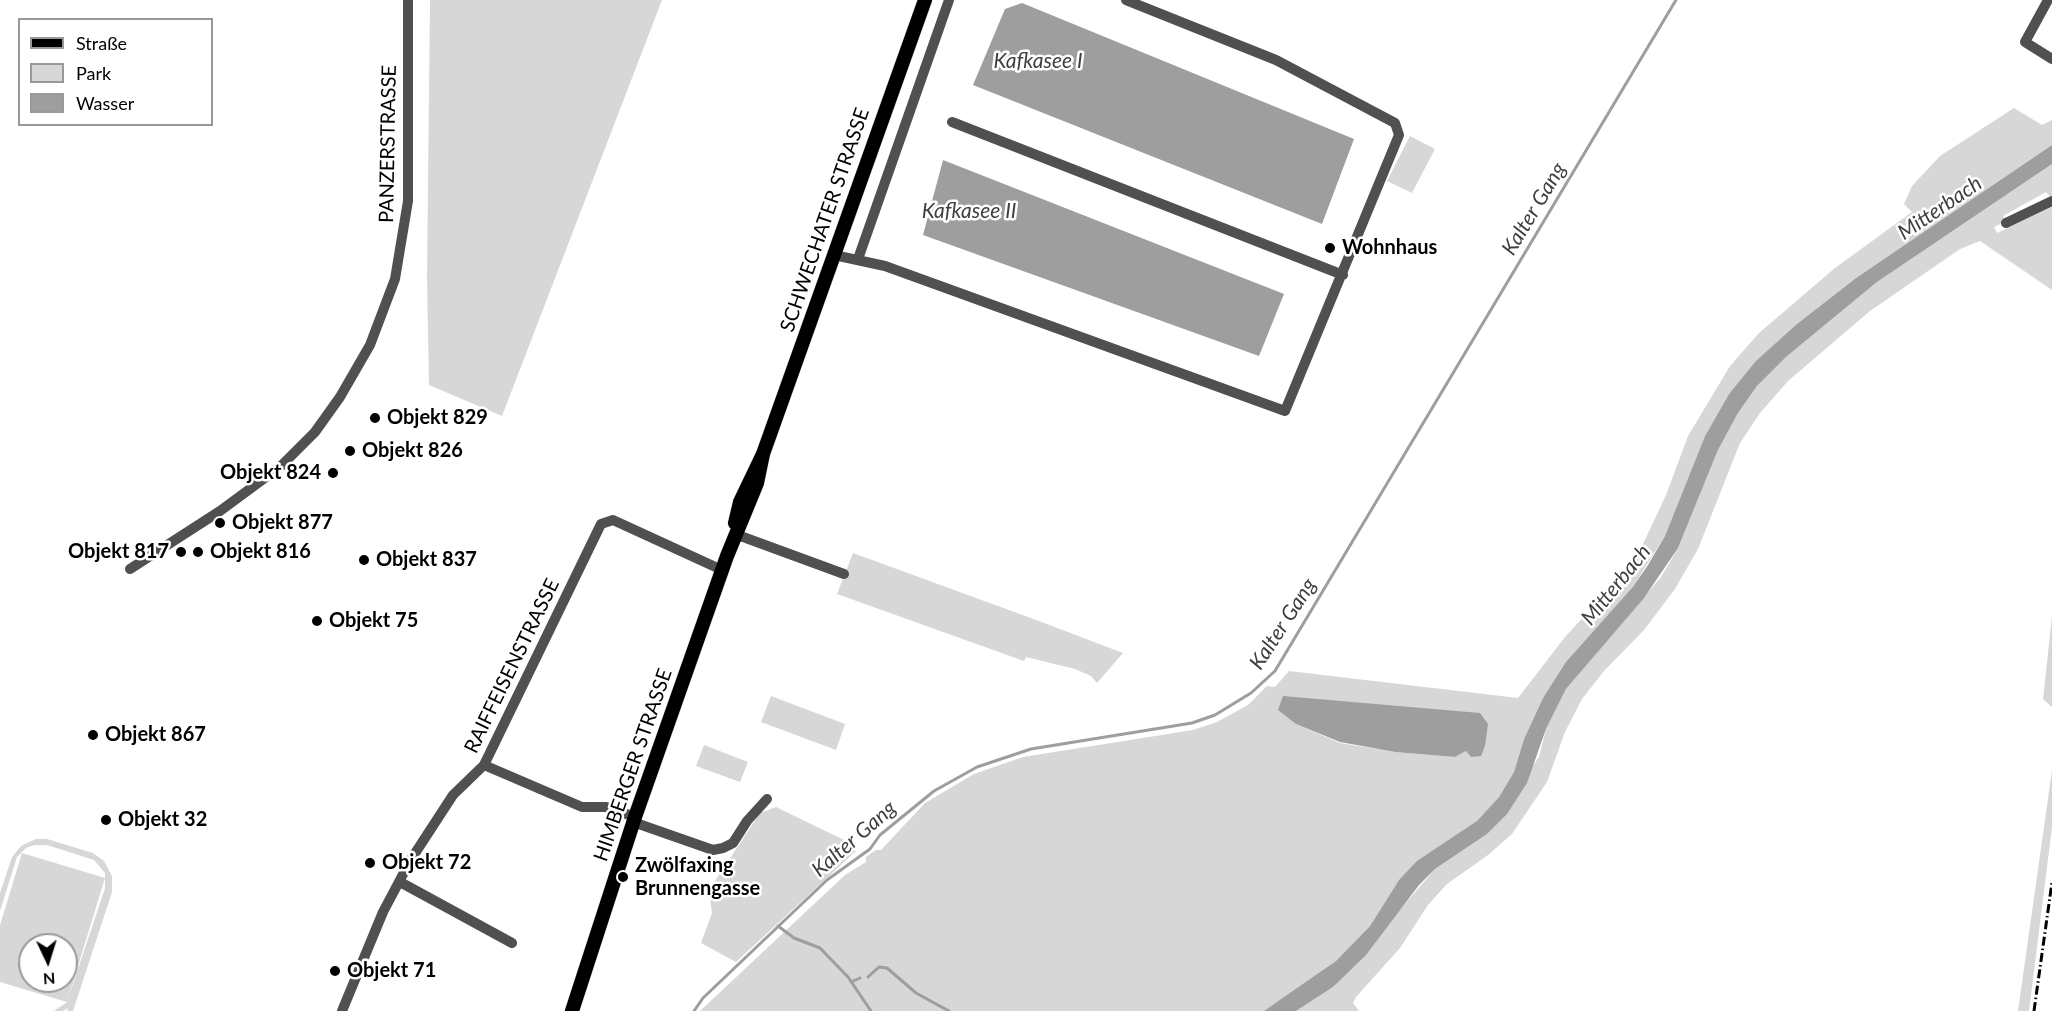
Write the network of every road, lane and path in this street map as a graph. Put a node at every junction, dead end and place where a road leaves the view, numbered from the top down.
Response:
1 (408, 0) edge
2 (925, 0) edge
3 (949, 0) edge
4 (1126, 0) edge
5 (2048, 0) edge
6 (2052, 59) edge
7 (952, 122) dead end
8 (2052, 201) edge
9 (2006, 223) dead end
10 (834, 255) junction
11 (858, 259) junction
12 (1343, 275) junction
13 (735, 534) junction
14 (130, 569) dead end
15 (722, 570) junction
16 (844, 574) dead end
17 (484, 765) junction
18 (767, 799) dead end
19 (634, 819) junction
20 (400, 882) junction
21 (512, 943) dead end
22 (342, 1011) edge
23 (572, 1011) edge

1 - 14 street, PANZERSTRASSE
2 - 10 main road, SCHWECHATER STRASSE
3 - 11 street
4 - 12 street
5 - 6 street
7 - 12 street
8 - 9 street
10 - 11 street
10 - 13 main road, SCHWECHATER STRASSE
11 - 12 street
13 - 15 main road, HIMBERGER STRASSE
13 - 16 street
15 - 17 street, RAIFFEISENSTRASSE
15 - 19 main road, HIMBERGER STRASSE
17 - 19 street
17 - 20 street, RAIFFEISENSTRASSE
18 - 19 street
19 - 23 main road, HIMBERGER STRASSE
20 - 21 street
20 - 22 street, RAIFFEISENSTRASSE

